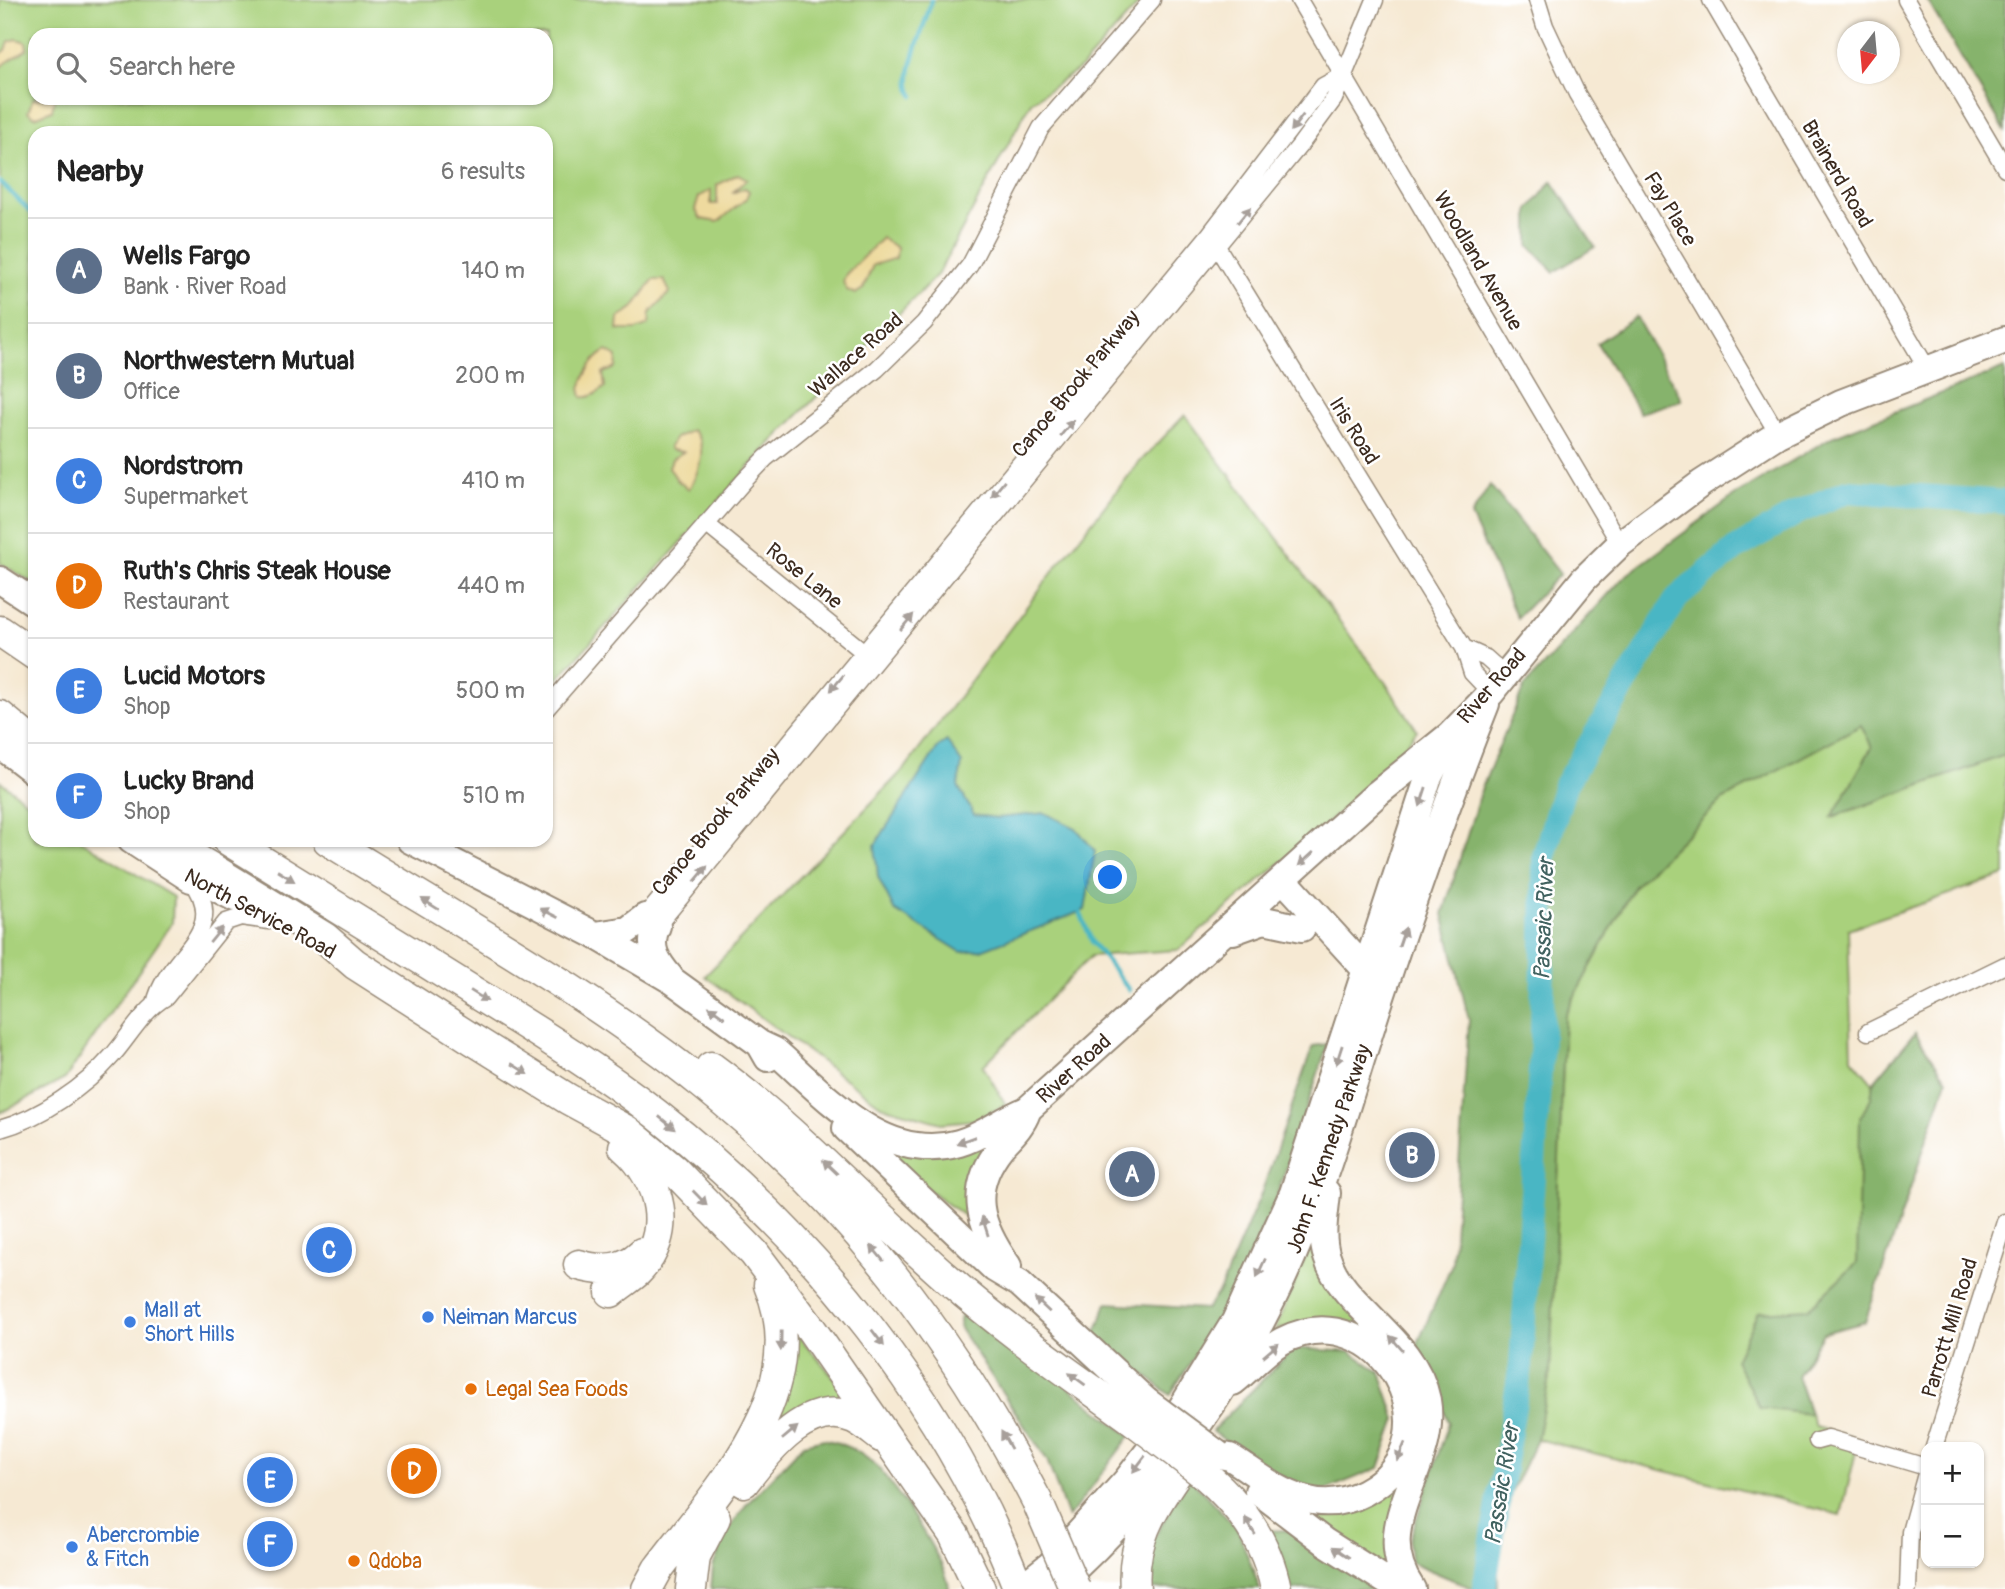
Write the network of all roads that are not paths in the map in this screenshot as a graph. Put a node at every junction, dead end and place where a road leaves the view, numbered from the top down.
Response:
1 (1153, 0) edge
2 (1299, 0) edge
3 (1375, 0) edge
4 (1537, 0) edge
5 (1711, 0) edge
6 (1906, 0) edge
7 (1343, 75) junction
8 (2005, 168) edge
9 (1213, 242) junction
10 (2005, 340) edge
11 (1928, 370) junction
12 (1778, 434) junction
13 (706, 524) junction
14 (1620, 544) junction
15 (0, 580) edge
16 (28, 598) edge
17 (0, 612) edge
18 (28, 630) edge
19 (0, 631) edge
20 (1464, 648) junction
21 (28, 649) edge
22 (869, 656) junction
23 (1498, 684) junction
24 (0, 696) edge
25 (553, 701) edge
26 (28, 714) edge
27 (0, 716) edge
28 (1450, 735) junction
29 (28, 739) edge
30 (0, 745) edge
31 (28, 767) edge
32 (142, 847) edge
33 (176, 847) edge
34 (239, 847) edge
35 (339, 847) edge
36 (424, 847) edge
37 (191, 878) junction
38 (1276, 886) junction
39 (270, 921) junction
40 (651, 922) junction
41 (1301, 928) junction
42 (469, 929) junction
43 (595, 935) junction
44 (1210, 945) junction
45 (355, 964) junction
46 (2005, 965) edge
47 (674, 981) junction
48 (1369, 987) junction
49 (155, 1004) junction
50 (1868, 1032) dead end
51 (760, 1044) junction
52 (568, 1099) junction
53 (1027, 1111) junction
54 (0, 1129) edge
55 (1329, 1161) junction
56 (715, 1162) junction
57 (2005, 1222) edge
58 (657, 1233) junction
59 (754, 1253) junction
60 (579, 1265) dead end
61 (1020, 1284) junction
62 (611, 1292) dead end
63 (1218, 1394) junction
64 (1139, 1410) junction
65 (1817, 1441) dead end
66 (1936, 1442) edge
67 (894, 1447) junction
68 (1173, 1456) junction
69 (1212, 1464) junction
70 (1921, 1466) edge
71 (1921, 1492) edge
72 (954, 1535) junction
73 (978, 1583) edge
74 (647, 1589) edge
75 (691, 1589) edge
76 (1019, 1589) edge
77 (1052, 1589) edge
78 (1075, 1589) edge
79 (1135, 1589) edge
80 (1276, 1589) edge
81 (1398, 1589) edge
82 (1412, 1589) edge
83 (1908, 1589) edge

1 - 13 street, Wallace Road
2 - 7 street, Woodland Avenue
3 - 7 street, Canoe Brook Parkway
4 - 12 street, Fay Place
5 - 11 street, Brainerd Road
6 - 8 street
7 - 9 street, Canoe Brook Parkway
7 - 14 street, Woodland Avenue
9 - 20 street, Iris Road
9 - 22 street, Canoe Brook Parkway
10 - 11 main road, River Road
11 - 12 main road, River Road
12 - 14 main road, River Road
13 - 22 street, Rose Lane
13 - 25 street, Wallace Road
14 - 23 main road, River Road
15 - 16 main road
17 - 18 highway
19 - 21 highway
20 - 23 street, Iris Road
20 - 23 street, Iris Road
22 - 40 street, Canoe Brook Parkway
23 - 28 main road, River Road
48 -> 23 main road, John F. Kennedy Parkway
24 - 26 highway
27 - 29 highway
28 -> 38 main road, River Road
28 -> 48 main road, John F. Kennedy Parkway
30 - 31 main road
32 - 37 main road, North Service Road
33 - 45 highway
34 -> 56 highway
42 -> 35 highway
43 -> 36 main road
37 - 39 main road, North Service Road
37 - 49 street
38 - 41 main road
38 - 44 main road, River Road
38 - 48 main road
39 - 45 main road, North Service Road
49 -> 39 street
40 - 43 main road
40 - 47 main road
41 - 44 main road
41 - 48 main road
64 -> 42 highway
78 -> 42 highway, bridge
43 - 47 main road
44 - 53 main road, River Road
45 -> 52 highway
46 - 50 street
51 -> 47 main road
48 - 55 main road, John F. Kennedy Parkway
48 -> 76 main road, John F. Kennedy Parkway
49 - 54 street
53 -> 51 main road, River Road
51 - 61 main road
52 - 58 highway
52 -> 59 highway
61 -> 53 main road, River Road
55 - 63 main road, John F. Kennedy Parkway
82 -> 55 main road
56 - 72 highway
56 -> 76 highway
57 - 66 street, Parrott Mill Road
58 - 60 highway
58 - 62 highway
59 - 67 highway
59 -> 74 highway
64 -> 61 main road
63 - 68 main road, John F. Kennedy Parkway
63 -> 69 main road
64 - 69 highway, bridge
65 - 70 street
67 - 72 highway
75 -> 67 highway
68 - 77 main road, John F. Kennedy Parkway
68 - 79 highway
80 -> 69 highway
81 -> 69 main road
71 - 83 street
72 - 73 highway

